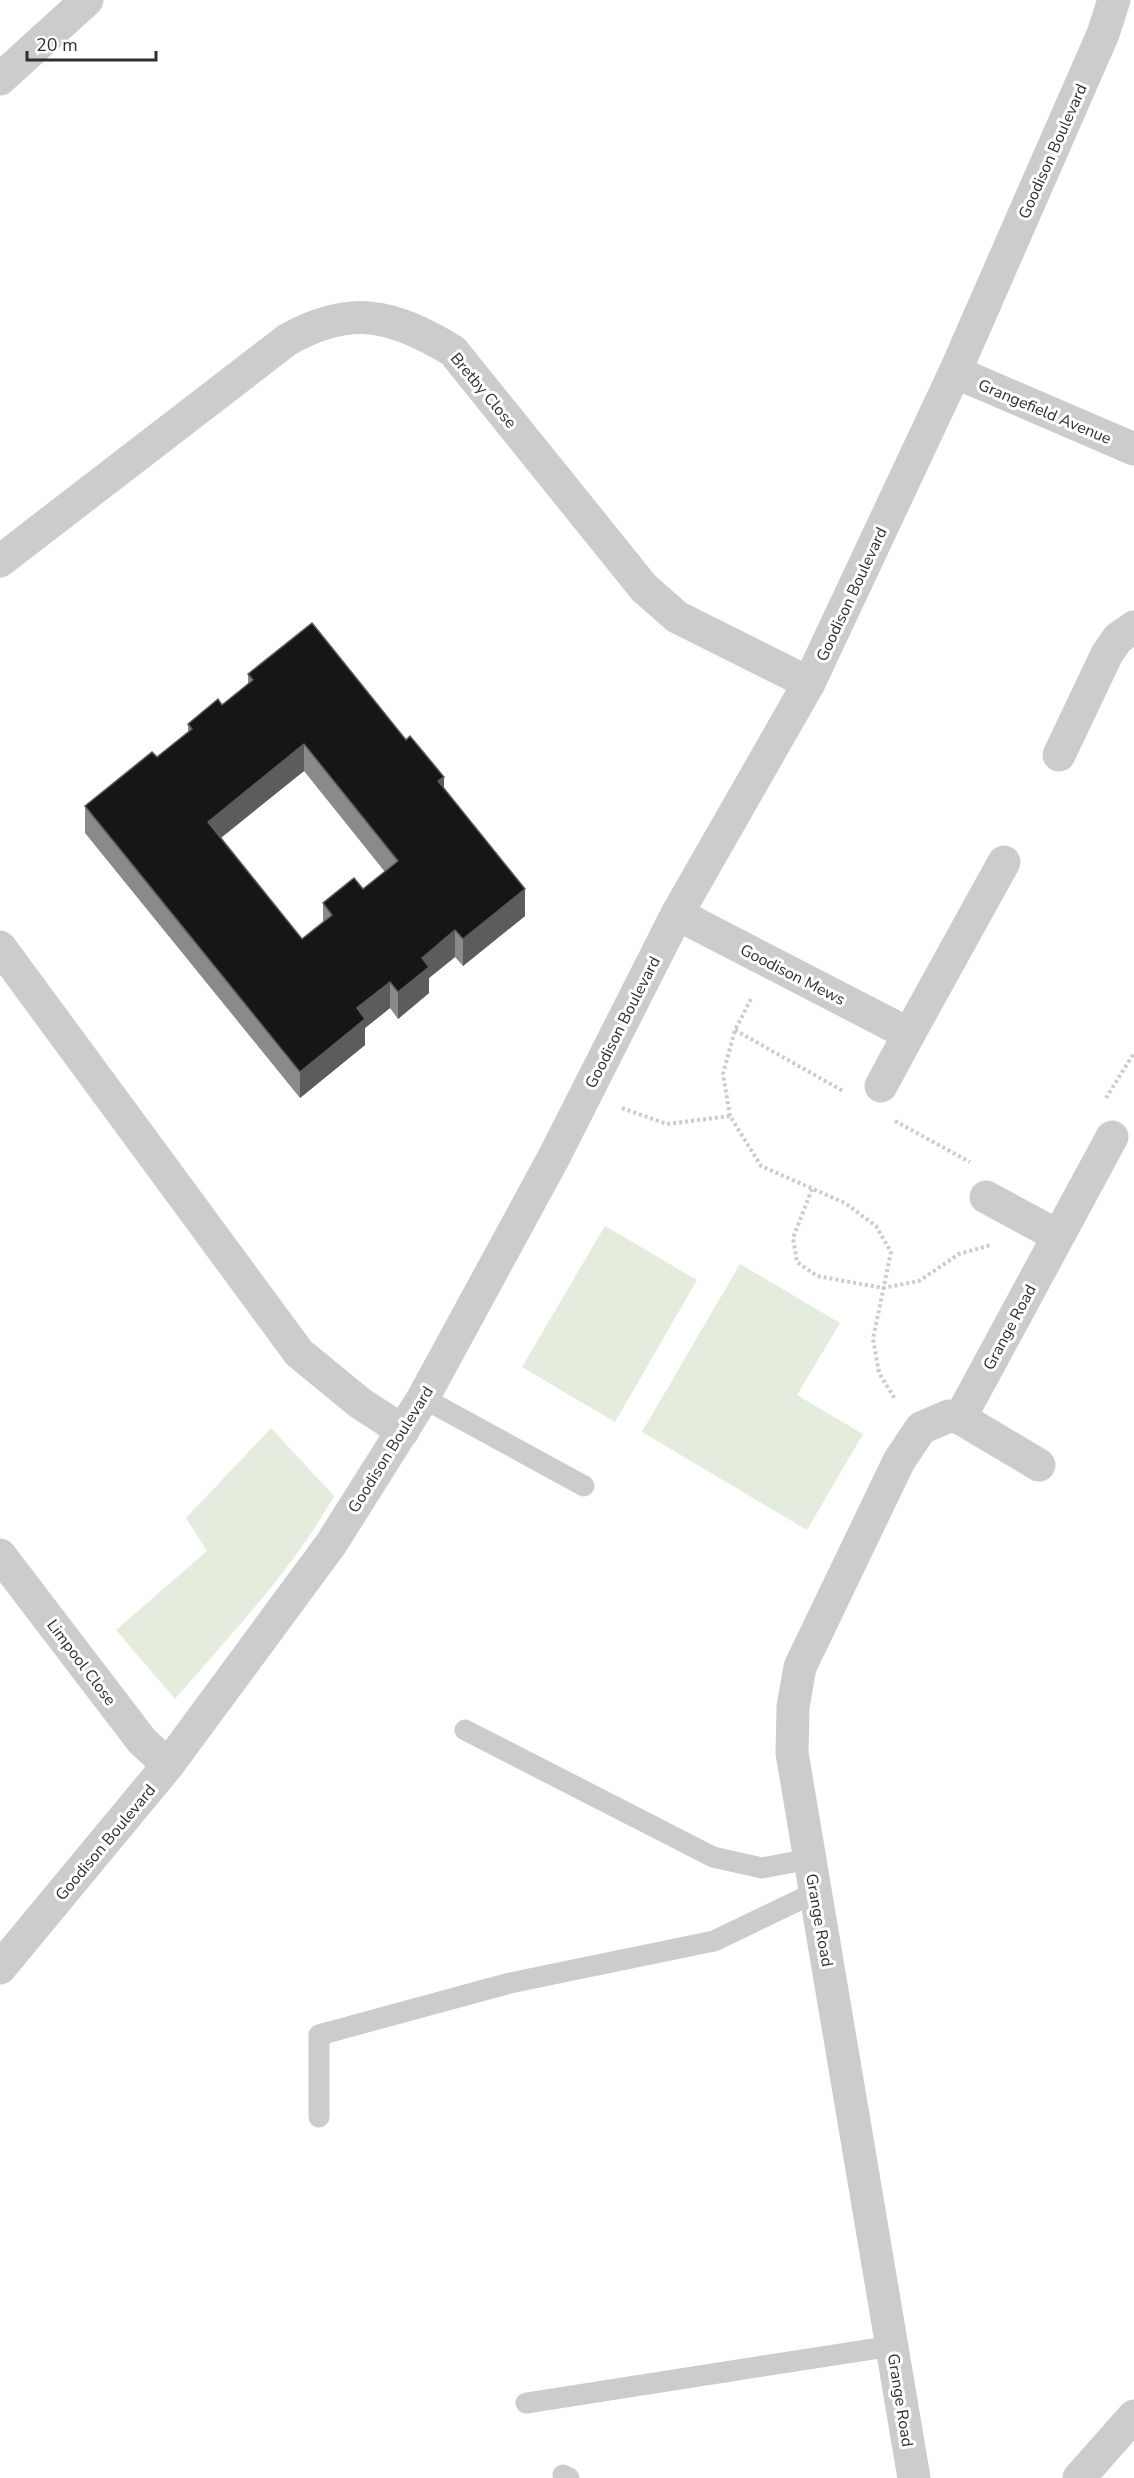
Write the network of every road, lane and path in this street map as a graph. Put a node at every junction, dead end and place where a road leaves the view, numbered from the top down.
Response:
1 (87, 0) edge
2 (1114, 0) edge
3 (0, 79) edge
4 (955, 372) junction
5 (1134, 449) edge
6 (0, 561) edge
7 (1134, 627) edge
8 (809, 683) junction
9 (1059, 755) dead end
10 (1004, 862) dead end
11 (677, 914) junction
12 (0, 947) edge
13 (771, 962) junction
14 (735, 1030) junction
15 (909, 1034) junction
16 (587, 1091) junction
17 (875, 1096) junction
18 (730, 1116) junction
19 (1112, 1137) dead end
20 (812, 1189) junction
21 (986, 1197) joint
22 (1024, 1218) junction
23 (1058, 1236) junction
24 (883, 1288) junction
25 (423, 1398) junction
26 (960, 1418) junction
27 (921, 1428) junction
28 (403, 1431) junction
29 (1040, 1465) dead end
30 (584, 1486) dead end
31 (0, 1555) edge
32 (465, 1730) dead end
33 (168, 1766) junction
34 (810, 1859) junction
35 (816, 1892) junction
36 (0, 1968) edge
37 (319, 2117) dead end
38 (892, 2346) junction
39 (526, 2403) dead end
40 (1134, 2416) edge
41 (914, 2478) edge
42 (1079, 2478) edge

1 - 3 street
2 - 4 street, Goodison Boulevard
4 - 5 street, Grangefield Avenue
4 - 8 street, Goodison Boulevard
6 - 8 street, Bretby Close
7 - 9 street
8 - 11 street, Goodison Boulevard
10 - 15 street
11 - 13 street, Goodison Mews
11 - 16 street, Goodison Boulevard
12 - 28 street
13 - 14 path
13 - 15 street, Goodison Mews
14 - 17 path
14 - 18 path
15 - 17 street
16 - 18 path
16 - 25 street, Goodison Boulevard
17 - 21 path
18 - 20 path
19 - 23 street, Grange Road
20 - 24 path
20 - 24 path
21 - 22 street
22 - 23 street
22 - 24 path
23 - 26 street, Grange Road
24 - 27 path
25 - 28 street, Goodison Boulevard
25 - 30 lane
26 - 27 street
26 - 29 street
27 - 34 street, Grange Road
28 - 33 street, Goodison Boulevard
31 - 33 street, Limpool Close
32 - 34 lane
33 - 36 street, Goodison Boulevard
34 - 35 street, Grange Road
35 - 37 lane
35 - 38 street, Grange Road
38 - 39 lane
38 - 41 street, Grange Road
40 - 42 street

